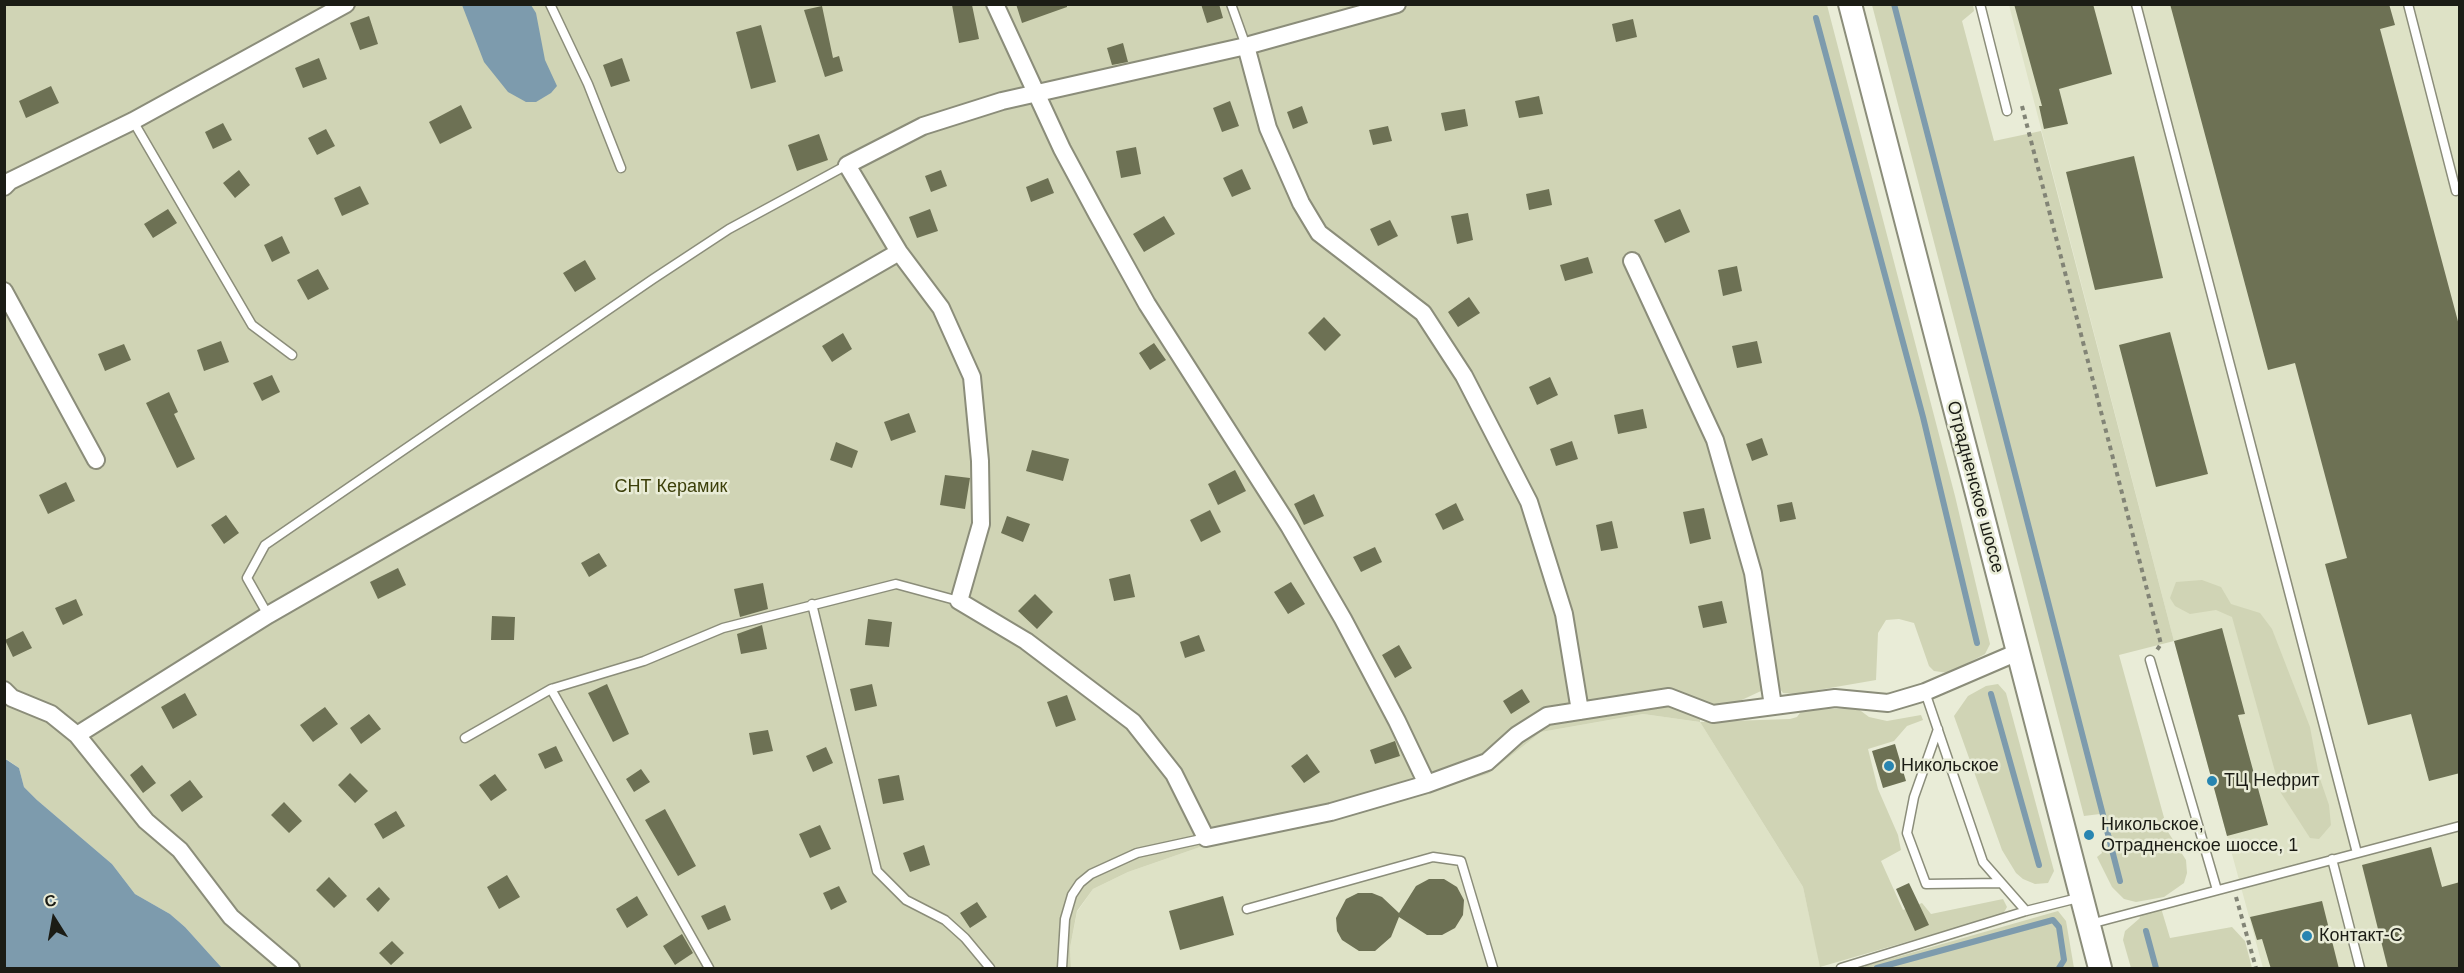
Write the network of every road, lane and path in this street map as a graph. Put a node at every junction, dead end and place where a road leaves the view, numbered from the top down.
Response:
1 (346, 4) edge
2 (550, 4) edge
3 (995, 4) edge
4 (1231, 4) edge
5 (1397, 4) edge
6 (1850, 4) edge
7 (1980, 4) edge
8 (2136, 4) edge
9 (2408, 4) edge
10 (1246, 46) junction
11 (1036, 94) junction
12 (2021, 101) dead end
13 (2007, 111) dead end
14 (133, 121) junction
15 (847, 165) junction
16 (621, 168) dead end
17 (6, 182) edge
18 (2456, 190) dead end
19 (899, 252) junction
20 (1632, 261) dead end
21 (4, 291) edge
22 (292, 356) dead end
23 (96, 460) dead end
24 (959, 601) junction
25 (812, 604) junction
26 (268, 615) junction
27 (2018, 652) junction
28 (2150, 660) joint
29 (551, 689) junction
30 (4, 690) edge
31 (1925, 692) junction
32 (1773, 706) junction
33 (1580, 711) junction
34 (1938, 729) junction
35 (77, 735) junction
36 (465, 738) dead end
37 (1427, 784) junction
38 (2460, 826) edge
39 (1206, 838) junction
40 (2357, 853) junction
41 (2332, 859) junction
42 (2001, 883) junction
43 (2232, 886) junction
44 (2217, 890) junction
45 (2082, 897) junction
46 (1247, 909) dead end
47 (2026, 911) junction
48 (2089, 924) junction
49 (291, 969) edge
50 (709, 969) edge
51 (990, 969) edge
52 (1062, 969) edge
53 (1493, 969) edge
54 (1841, 969) edge
55 (2100, 969) edge
56 (2256, 969) edge
57 (2360, 969) edge

1 - 14 street
2 - 16 lane
3 - 11 street
4 - 10 lane
5 - 10 street
6 - 27 main road, Отрадненское шоссе
7 - 13 lane
8 - 40 lane
9 - 18 lane
10 - 11 street
10 - 33 street
11 - 15 street
11 - 37 street
12 - 28 path
14 - 17 street
14 - 22 lane
15 - 19 street
15 - 26 lane
19 - 24 street
19 - 26 street
20 - 32 street
21 - 23 street
24 - 25 lane
24 - 39 street
25 - 29 lane
25 - 51 lane
26 - 35 street
27 - 31 street
27 - 45 main road, Отрадненское шоссе
28 - 44 lane
29 - 36 lane
29 - 50 lane
30 - 35 street
31 - 32 street
31 - 34 lane
32 - 33 street
33 - 37 street
34 - 42 lane
34 - 42 lane
35 - 49 street
37 - 39 street
38 - 40 lane
39 - 52 lane
40 - 41 lane
41 - 43 lane
41 - 57 lane
42 - 47 lane
43 - 44 lane
43 - 56 path
44 - 48 lane
45 - 47 lane
45 - 48 main road, Отрадненское шоссе
46 - 53 lane
47 - 54 lane
48 - 55 main road, Отрадненское шоссе

